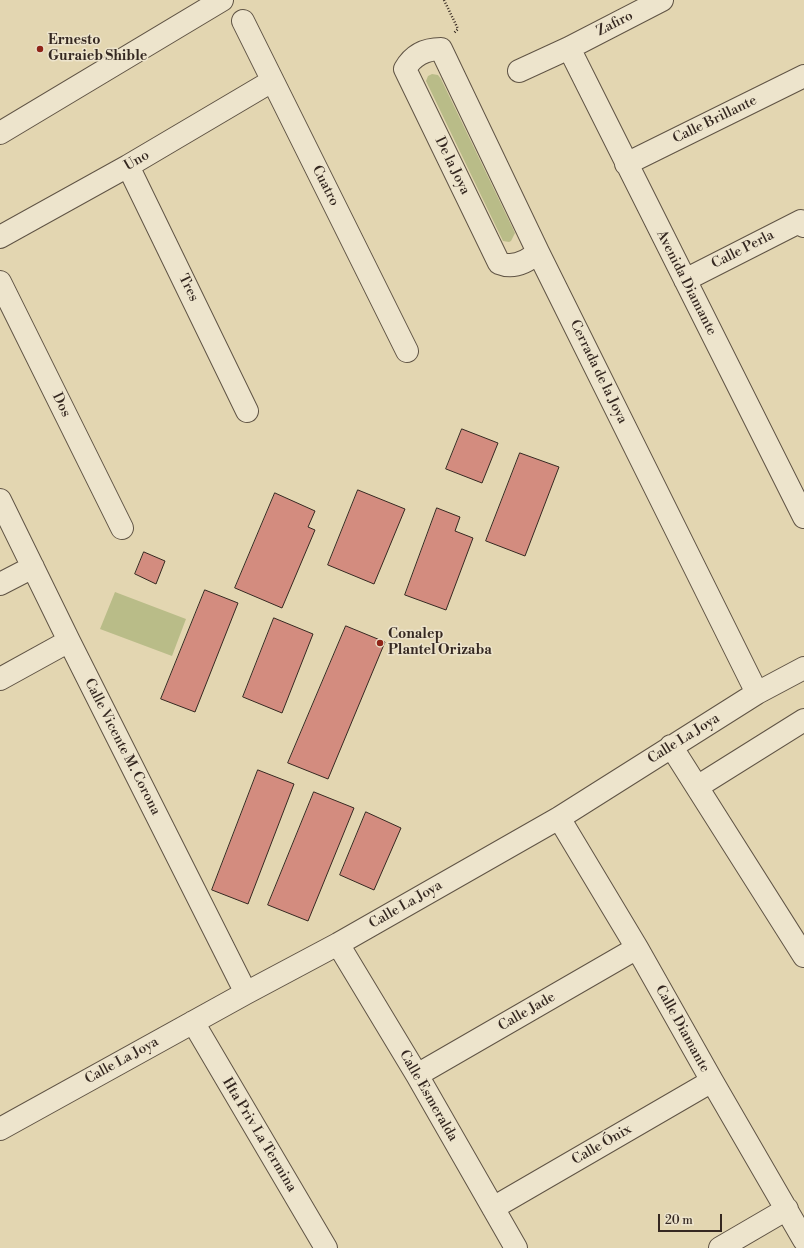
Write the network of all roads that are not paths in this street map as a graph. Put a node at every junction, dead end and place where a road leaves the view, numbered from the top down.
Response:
1 (222, 0) edge
2 (662, 0) edge
3 (243, 21) dead end
4 (568, 48) junction
5 (441, 49) joint
6 (519, 71) dead end
7 (804, 76) edge
8 (272, 81) junction
9 (0, 133) edge
10 (626, 164) junction
11 (128, 166) junction
12 (802, 223) edge
13 (0, 237) edge
14 (538, 252) junction
15 (685, 280) junction
16 (0, 282) edge
17 (407, 350) dead end
18 (247, 411) dead end
19 (0, 500) edge
20 (804, 517) edge
21 (122, 528) dead end
22 (33, 567) junction
23 (0, 584) edge
24 (69, 641) junction
25 (804, 668) edge
26 (0, 679) edge
27 (758, 693) junction
28 (804, 720) edge
29 (671, 746) junction
30 (698, 787) junction
31 (559, 818) junction
32 (338, 944) junction
33 (637, 948) junction
34 (804, 956) edge
35 (246, 993) junction
36 (193, 1022) junction
37 (417, 1075) junction
38 (712, 1081) junction
39 (0, 1129) edge
40 (493, 1208) junction
41 (786, 1210) junction
42 (804, 1240) edge
43 (326, 1248) edge
44 (516, 1248) edge
45 (720, 1248) edge

1 - 9 street
2 - 4 street, Zafiro
3 - 8 street, Cuatro
4 - 6 street, Zafiro
4 - 10 street, Avenida Diamante
5 - 14 street, Cerrada de la Joya
5 - 14 street, De la Joya
7 - 10 street, Calle Brillante
8 - 11 street, Uno
8 - 17 street, Cuatro
10 - 15 street, Avenida Diamante
11 - 13 street, Uno
11 - 18 street, Tres
12 - 15 street, Calle Perla
14 - 27 street, Cerrada de la Joya
15 - 20 street, Avenida Diamante
16 - 21 street, Dos
19 - 22 street, Calle Vicente M. Corona
22 - 23 street
22 - 24 street, Calle Vicente M. Corona
24 - 26 street
24 - 35 street, Calle Vicente M. Corona
25 - 27 street, Calle La Joya
27 - 29 street, Calle La Joya
28 - 30 street
29 - 30 street
29 - 31 street, Calle La Joya
30 - 34 street
31 - 32 street, Calle La Joya
31 - 33 street, Calle Diamante
32 - 35 street, Calle La Joya
32 - 37 street, Calle Esmeralda
33 - 37 street, Calle Jade
33 - 38 street, Calle Diamante
35 - 36 street, Calle La Joya
36 - 39 street, Calle La Joya
36 - 43 street, Hta Priv La Termina
37 - 40 street, Calle Esmeralda
38 - 40 street, Calle Ónix
38 - 41 street, Calle Diamante
40 - 44 street, Calle Esmeralda
41 - 42 street, Calle Diamante
41 - 45 street

